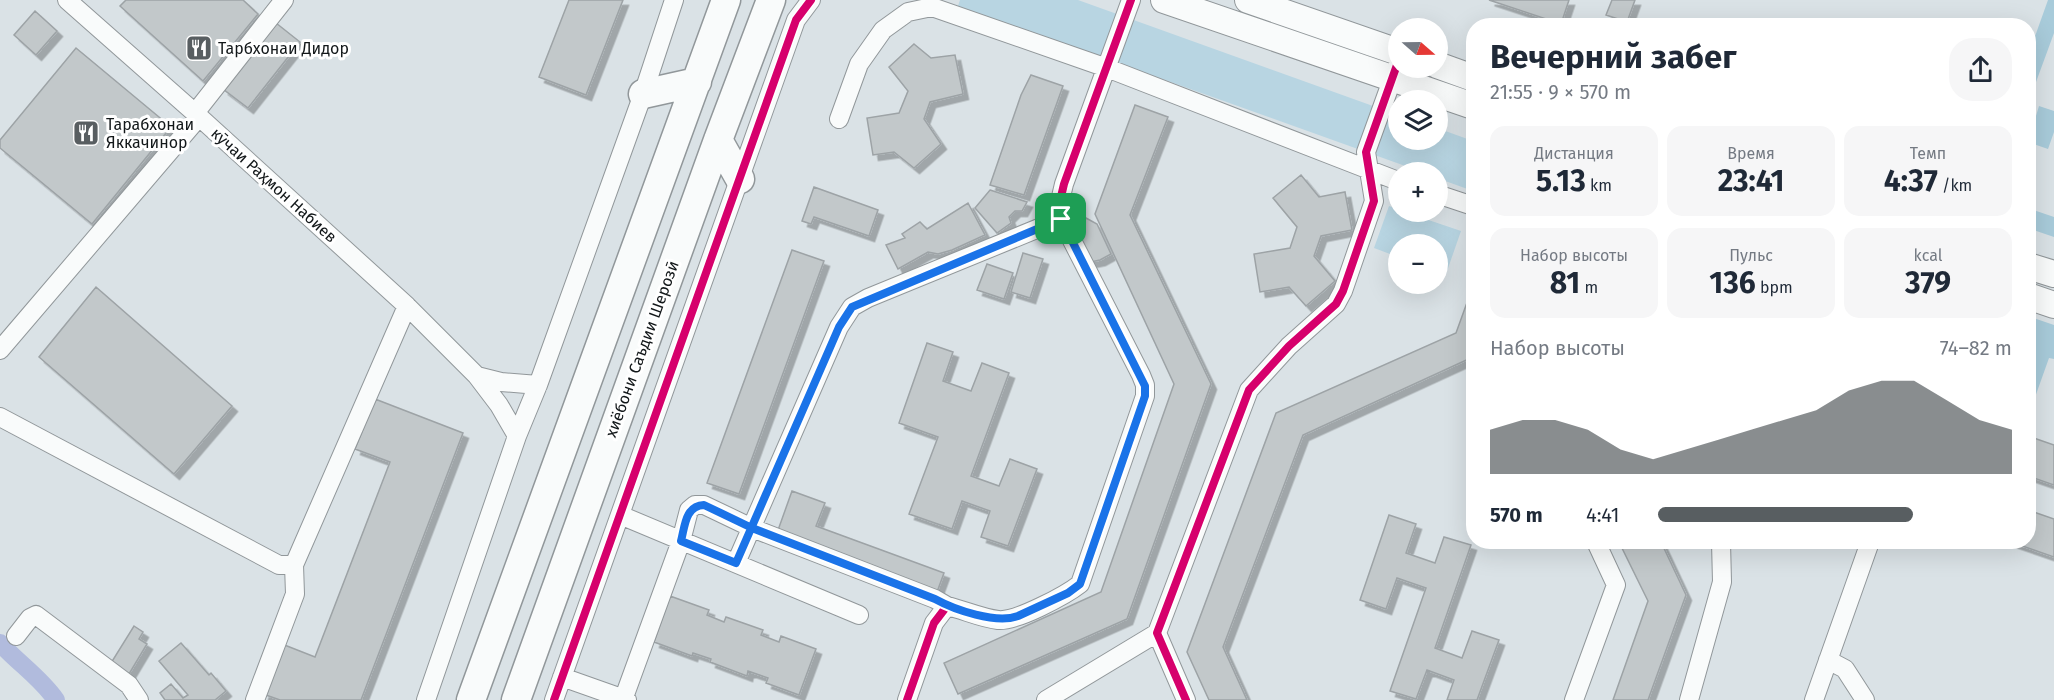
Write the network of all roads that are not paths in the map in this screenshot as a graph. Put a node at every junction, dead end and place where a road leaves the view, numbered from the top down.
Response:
1 (67, 0) edge
2 (284, 0) edge
3 (674, 0) edge
4 (726, 0) edge
5 (771, 0) edge
6 (811, 0) edge
7 (1131, 0) edge
8 (1164, 0) edge
9 (1248, 0) edge
10 (1388, 49) edge
11 (1107, 68) junction
12 (1388, 68) edge
13 (1448, 69) edge
14 (1466, 75) edge
15 (1392, 78) edge
16 (1412, 78) edge
17 (697, 82) junction
18 (643, 94) junction
19 (1466, 103) edge
20 (197, 115) junction
21 (839, 119) dead end
22 (718, 140) junction
23 (1369, 171) junction
24 (1388, 178) edge
25 (740, 179) junction
26 (1448, 198) edge
27 (1466, 204) edge
28 (1061, 219) junction
29 (2036, 268) edge
30 (2054, 274) edge
31 (2036, 299) edge
32 (2054, 305) edge
33 (407, 306) junction
34 (0, 350) edge
35 (477, 376) junction
36 (538, 385) junction
37 (0, 417) edge
38 (517, 436) junction
39 (620, 516) junction
40 (752, 528) junction
41 (681, 541) junction
42 (1599, 549) edge
43 (1721, 549) edge
44 (1868, 549) edge
45 (736, 563) junction
46 (294, 565) junction
47 (947, 606) junction
48 (859, 615) dead end
49 (1157, 633) junction
50 (16, 636) dead end
51 (1828, 660) junction
52 (562, 677) junction
53 (140, 700) edge
54 (255, 700) edge
55 (426, 700) edge
56 (471, 700) edge
57 (516, 700) edge
58 (554, 700) edge
59 (625, 700) edge
60 (907, 700) edge
61 (1046, 700) edge
62 (1186, 700) edge
63 (1574, 700) edge
64 (1689, 700) edge
65 (1814, 700) edge
66 (1865, 700) edge

1 - 20 street, кӯчаи Раҳмон Набиев
2 - 20 street
3 - 18 street
4 - 17 main road
5 - 22 main road, хиёбони Саъдии Шерозӣ
6 - 25 street
7 - 11 street
8 - 12 main road
9 - 10 main road
11 - 21 street
11 - 23 street
11 - 28 street
13 - 14 main road
15 - 23 street
16 - 19 main road
17 - 18 main road
17 - 56 main road
18 - 36 street
20 - 33 street, кӯчаи Раҳмон Набиев
20 - 34 street
22 - 25 main road
22 - 57 main road, хиёбони Саъдии Шерозӣ
23 - 24 street
23 - 49 street
25 - 39 street
26 - 27 street
28 - 40 street
28 - 47 street
29 - 30 main road
31 - 32 main road
33 - 35 street, кӯчаи Раҳмон Набиев
33 - 46 street
35 - 36 street
35 - 38 street, кӯчаи Раҳмон Набиев
36 - 38 street
37 - 46 street
38 - 55 street
39 - 41 street
39 - 52 street
40 - 41 street
40 - 45 street
40 - 47 street
41 - 45 street
41 - 59 street
42 - 63 street
43 - 64 street
44 - 51 street
45 - 48 street
46 - 54 street
47 - 60 street
49 - 61 street
49 - 62 street
50 - 53 street
51 - 65 street
51 - 66 street
52 - 58 street
52 - 59 street

